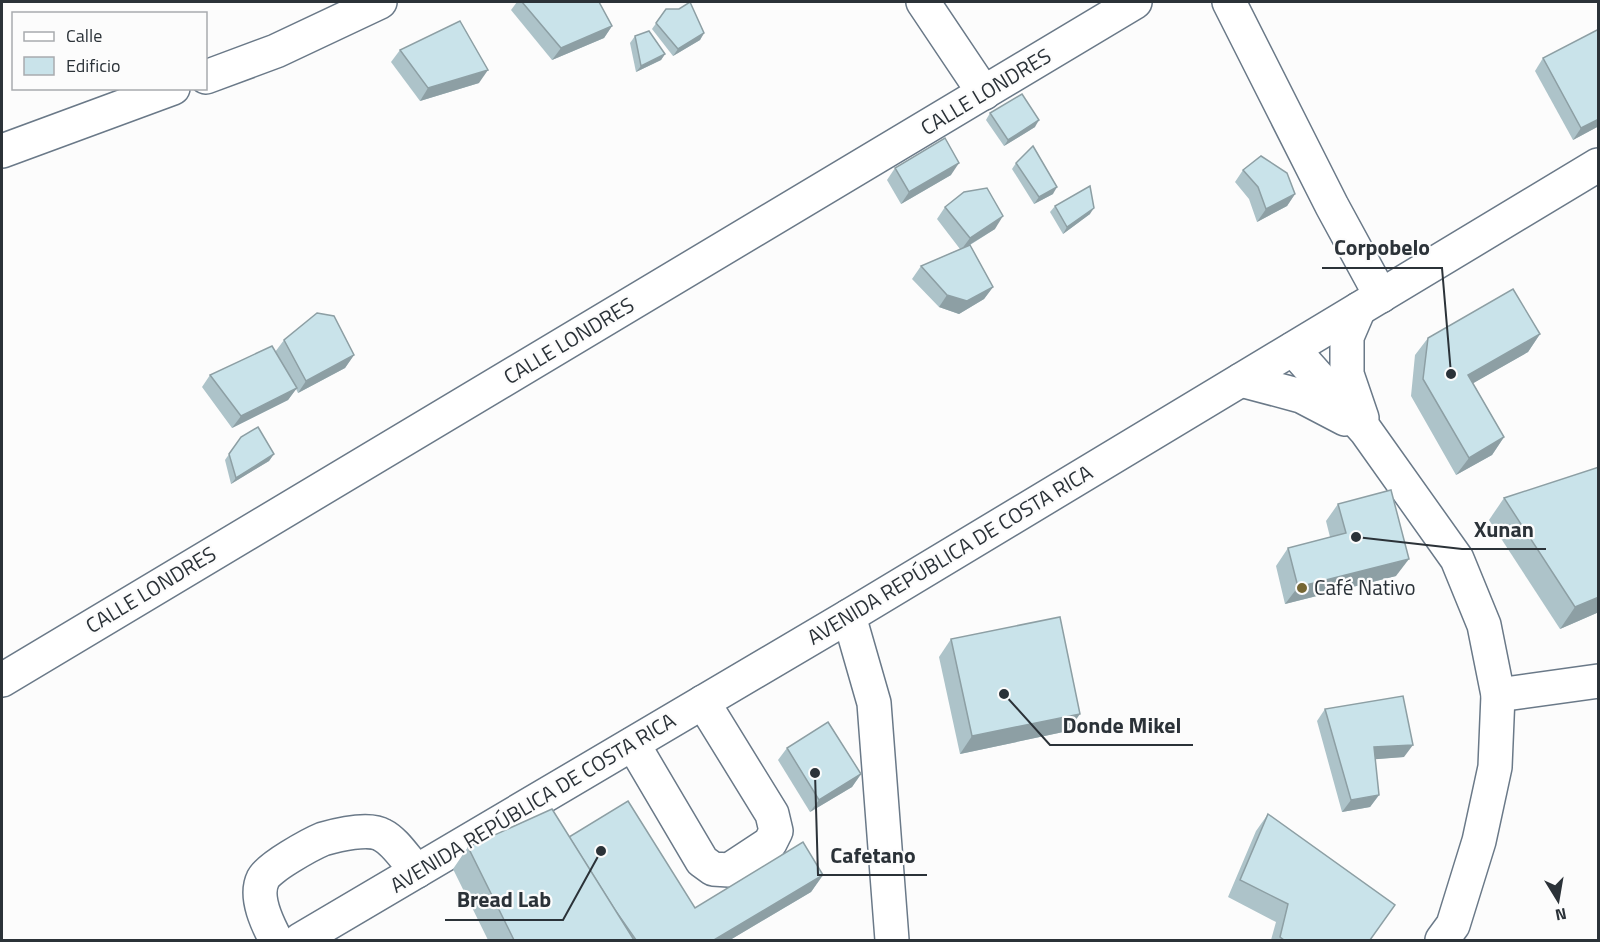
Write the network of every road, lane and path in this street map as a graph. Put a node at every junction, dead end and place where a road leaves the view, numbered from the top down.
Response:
1 (380, 2) edge
2 (923, 2) edge
3 (1135, 2) edge
4 (1229, 2) edge
5 (207, 77) edge
6 (168, 90) edge
7 (984, 93) junction
8 (2, 151) edge
9 (1599, 165) edge
10 (1370, 303) junction
11 (1293, 349) junction
12 (1241, 380) junction
13 (1366, 431) junction
14 (849, 616) junction
15 (2, 680) edge
16 (1599, 681) edge
17 (1498, 695) junction
18 (703, 702) junction
19 (633, 744) junction
20 (417, 871) junction
21 (276, 940) edge
22 (300, 940) edge
23 (892, 940) edge
24 (1442, 940) edge

1 - 5 street
2 - 7 street
3 - 7 street, CALLE LONDRES
4 - 10 street
6 - 8 street
7 - 15 street, CALLE LONDRES
9 - 10 street, AVENIDA REPÚBLICA DE COSTA RICA
10 - 11 street, AVENIDA REPÚBLICA DE COSTA RICA
10 - 13 street
11 - 12 street, AVENIDA REPÚBLICA DE COSTA RICA
11 - 13 street
12 - 13 street
12 - 14 street, AVENIDA REPÚBLICA DE COSTA RICA
13 - 17 street
14 - 18 street, AVENIDA REPÚBLICA DE COSTA RICA
14 - 23 street
16 - 17 street
17 - 24 street
18 - 19 street, AVENIDA REPÚBLICA DE COSTA RICA
18 - 19 street
19 - 20 street, AVENIDA REPÚBLICA DE COSTA RICA
20 - 21 street
20 - 22 street, AVENIDA REPÚBLICA DE COSTA RICA

